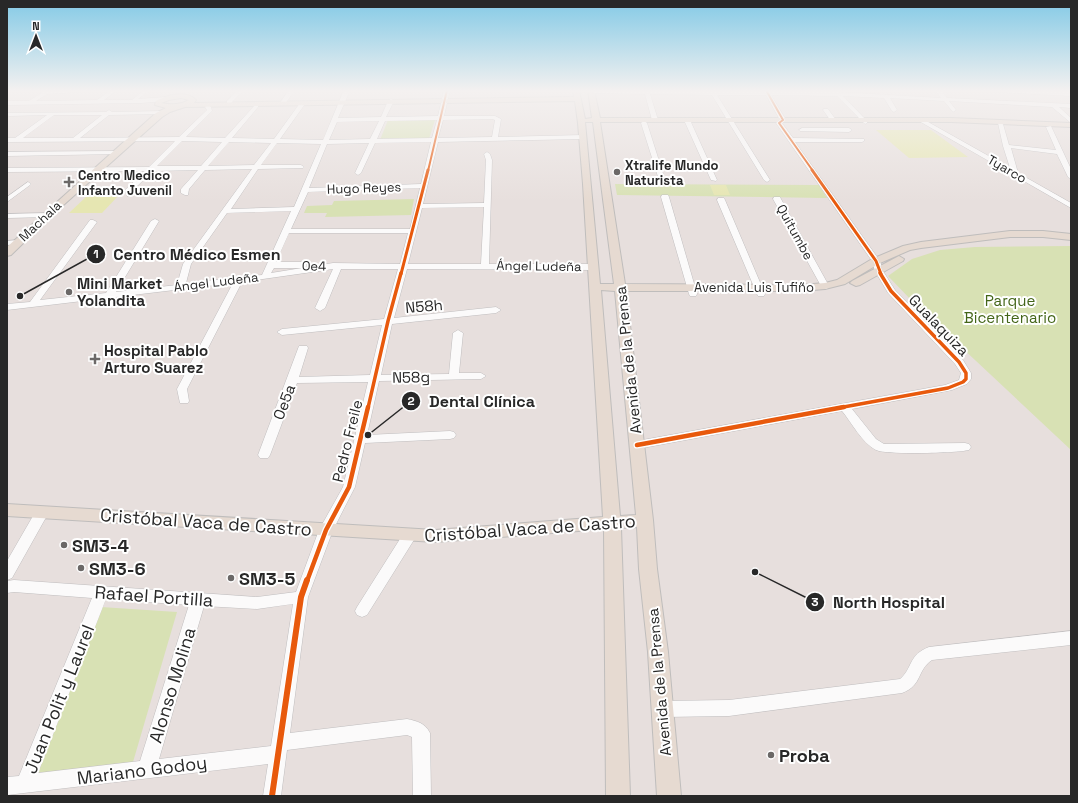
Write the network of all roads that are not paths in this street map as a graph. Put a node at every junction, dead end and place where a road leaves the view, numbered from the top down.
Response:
1 (32, 127) edge
2 (89, 127) edge
3 (143, 127) edge
4 (193, 127) edge
5 (238, 127) edge
6 (285, 127) edge
7 (332, 127) edge
8 (379, 127) edge
9 (437, 127) edge
10 (497, 127) edge
11 (582, 127) edge
12 (598, 127) edge
13 (645, 127) edge
14 (691, 127) edge
15 (735, 127) edge
16 (784, 127) edge
17 (819, 127) edge
18 (934, 127) edge
19 (1001, 127) edge
20 (1049, 127) edge
21 (802, 130) dead end
22 (822, 130) junction
23 (849, 130) dead end
24 (583, 137) junction
25 (133, 138) junction
26 (16, 139) junction
27 (75, 139) junction
28 (181, 139) junction
29 (496, 139) junction
30 (7, 140) edge
31 (227, 140) junction
32 (434, 140) junction
33 (792, 140) junction
34 (862, 140) dead end
35 (275, 141) junction
36 (325, 142) junction
37 (372, 142) junction
38 (7, 146) edge
39 (1006, 146) junction
40 (1061, 152) junction
41 (116, 153) junction
42 (7, 154) edge
43 (487, 154) dead end
44 (256, 167) junction
45 (301, 167) dead end
46 (203, 168) junction
47 (98, 169) junction
48 (150, 169) junction
49 (7, 170) edge
50 (358, 173) dead end
51 (1015, 174) junction
52 (1071, 177) edge
53 (714, 180) dead end
54 (767, 180) dead end
55 (663, 183) dead end
56 (28, 184) dead end
57 (423, 186) junction
58 (305, 190) junction
59 (185, 193) dead end
60 (130, 194) dead end
61 (9, 197) edge
62 (665, 197) dead end
63 (777, 199) dead end
64 (721, 200) dead end
65 (1062, 201) junction
66 (1071, 202) edge
67 (488, 205) junction
68 (418, 206) junction
69 (1071, 206) edge
70 (296, 209) junction
71 (224, 211) junction
72 (47, 215) junction
73 (7, 216) edge
74 (156, 221) dead end
75 (93, 222) dead end
76 (286, 231) junction
77 (413, 231) junction
78 (1071, 237) edge
79 (1071, 241) edge
80 (7, 242) edge
81 (18, 242) junction
82 (911, 251) junction
83 (7, 253) edge
84 (270, 265) junction
85 (404, 265) junction
86 (336, 266) junction
87 (485, 266) junction
88 (593, 266) junction
89 (877, 266) junction
90 (265, 277) junction
91 (239, 280) junction
92 (825, 286) junction
93 (180, 287) junction
94 (596, 290) junction
95 (620, 290) junction
96 (693, 291) junction
97 (760, 291) junction
98 (109, 295) junction
99 (33, 304) junction
100 (7, 307) edge
101 (320, 308) dead end
102 (496, 310) dead end
103 (388, 321) junction
104 (282, 332) dead end
105 (458, 333) dead end
106 (303, 348) dead end
107 (454, 376) junction
108 (481, 376) dead end
109 (374, 378) junction
110 (293, 380) junction
111 (184, 401) dead end
112 (845, 407) junction
113 (450, 435) dead end
114 (361, 439) junction
115 (637, 445) junction
116 (965, 447) dead end
117 (264, 455) dead end
118 (7, 510) edge
119 (42, 512) junction
120 (645, 520) junction
121 (612, 523) junction
122 (326, 530) junction
123 (410, 535) junction
124 (7, 574) edge
125 (7, 587) edge
126 (102, 593) junction
127 (301, 597) junction
128 (198, 600) junction
129 (362, 611) dead end
130 (1071, 638) edge
131 (662, 709) junction
132 (279, 748) junction
133 (147, 769) junction
134 (25, 784) junction
135 (7, 786) edge
136 (272, 796) edge
137 (422, 796) edge
138 (618, 796) edge
139 (669, 796) edge

1 - 26 street
2 - 27 street
3 - 25 main road, Machala
4 - 28 street
5 - 31 street
6 - 35 street
7 - 36 street
8 - 37 street
9 - 32 street, Pedro Freile
10 - 29 street
11 - 24 main road, Avenida de la Prensa
12 - 95 main road, Avenida de la Prensa
13 - 55 street
14 - 53 street
15 - 54 street
16 - 33 street, Gualaquiza
17 - 22 street
18 - 51 street, Tyarco
19 - 39 street
20 - 40 street
21 - 22 street
22 - 23 street
24 - 29 street
24 - 88 main road, Avenida de la Prensa
25 - 27 street
25 - 28 street
25 - 41 main road, Machala
26 - 27 street
26 - 30 street
26 - 38 street
28 - 31 street
28 - 48 street
29 - 32 street
31 - 35 street
31 - 46 street
32 - 37 street
32 - 57 street, Pedro Freile
33 - 34 street
33 - 89 street, Gualaquiza
35 - 36 street
35 - 44 street
36 - 37 street
36 - 58 street
37 - 50 street
39 - 40 street
39 - 51 street
40 - 52 street
41 - 42 street
41 - 47 main road, Machala
43 - 67 street
44 - 45 street
44 - 46 street
44 - 71 street
46 - 48 street
46 - 59 street
47 - 48 street
47 - 49 street
47 - 72 main road, Machala
48 - 60 street
51 - 65 street, Tyarco
56 - 61 street
57 - 58 street, Hugo Reyes
57 - 68 street, Pedro Freile
58 - 70 street
62 - 96 street
63 - 92 street, Quitumbe
64 - 97 street
65 - 66 street
65 - 69 street, Tyarco
67 - 68 street
67 - 87 street
68 - 77 street, Pedro Freile
70 - 71 street
70 - 76 street
71 - 93 street
72 - 73 street
72 - 81 main road, Machala
74 - 98 street
75 - 99 street
76 - 77 street
76 - 84 street
77 - 85 street, Pedro Freile
78 - 82 main road, Avenida Luis Tufiño
79 - 82 main road, Avenida Luis Tufiño
80 - 81 street
81 - 83 main road, Machala
82 - 89 main road, Avenida Luis Tufiño
84 - 86 street, Oe4
84 - 90 street
85 - 86 street, Ángel Ludeña
85 - 87 street, Ángel Ludeña
85 - 103 street, Pedro Freile
86 - 90 street, Ángel Ludeña
86 - 101 street
87 - 88 street, Ángel Ludeña
88 - 94 main road, Avenida de la Prensa
89 - 92 main road, Avenida Luis Tufiño
89 - 97 main road, Avenida Luis Tufiño
89 - 112 street, Gualaquiza
90 - 91 street, Ángel Ludeña
91 - 93 street, Ángel Ludeña
91 - 111 street
92 - 97 main road, Avenida Luis Tufiño
93 - 98 street, Ángel Ludeña
94 - 95 main road, Avenida Luis Tufiño
94 - 121 main road, Avenida de la Prensa
95 - 96 main road, Avenida Luis Tufiño
95 - 115 main road, Avenida de la Prensa
96 - 97 main road, Avenida Luis Tufiño
98 - 99 street, Ángel Ludeña
99 - 100 street, Ángel Ludeña
102 - 103 street, N58h
103 - 104 street, N58h
103 - 109 street, Pedro Freile
105 - 107 street
106 - 110 street, Oe5a
107 - 108 street, N58g
107 - 109 street, N58g
109 - 110 street, N58g
109 - 114 street, Pedro Freile
110 - 117 street, Oe5a
112 - 115 street, Gualaquiza
112 - 116 street
113 - 114 street
114 - 122 street, Pedro Freile
115 - 120 main road, Avenida de la Prensa
118 - 119 main road, Cristóbal Vaca de Castro
119 - 122 main road, Cristóbal Vaca de Castro
119 - 124 street
120 - 121 main road, Cristóbal Vaca de Castro
120 - 131 main road, Avenida de la Prensa
121 - 123 main road, Cristóbal Vaca de Castro
121 - 138 main road, Avenida de la Prensa
122 - 123 main road, Cristóbal Vaca de Castro
122 - 127 street, Pedro Freile
123 - 129 street
125 - 126 street, Rafael Portilla
126 - 128 street, Rafael Portilla
126 - 134 street, Juan Polit y Laurel
127 - 128 street, Rafael Portilla
127 - 132 street, Pedro Freile
128 - 133 street, Alonso Molina
130 - 131 street
131 - 139 main road, Avenida de la Prensa
132 - 133 street, Mariano Godoy
132 - 136 street, Pedro Freile
132 - 137 street, Mariano Godoy
133 - 134 street, Mariano Godoy
134 - 135 street, Mariano Godoy

